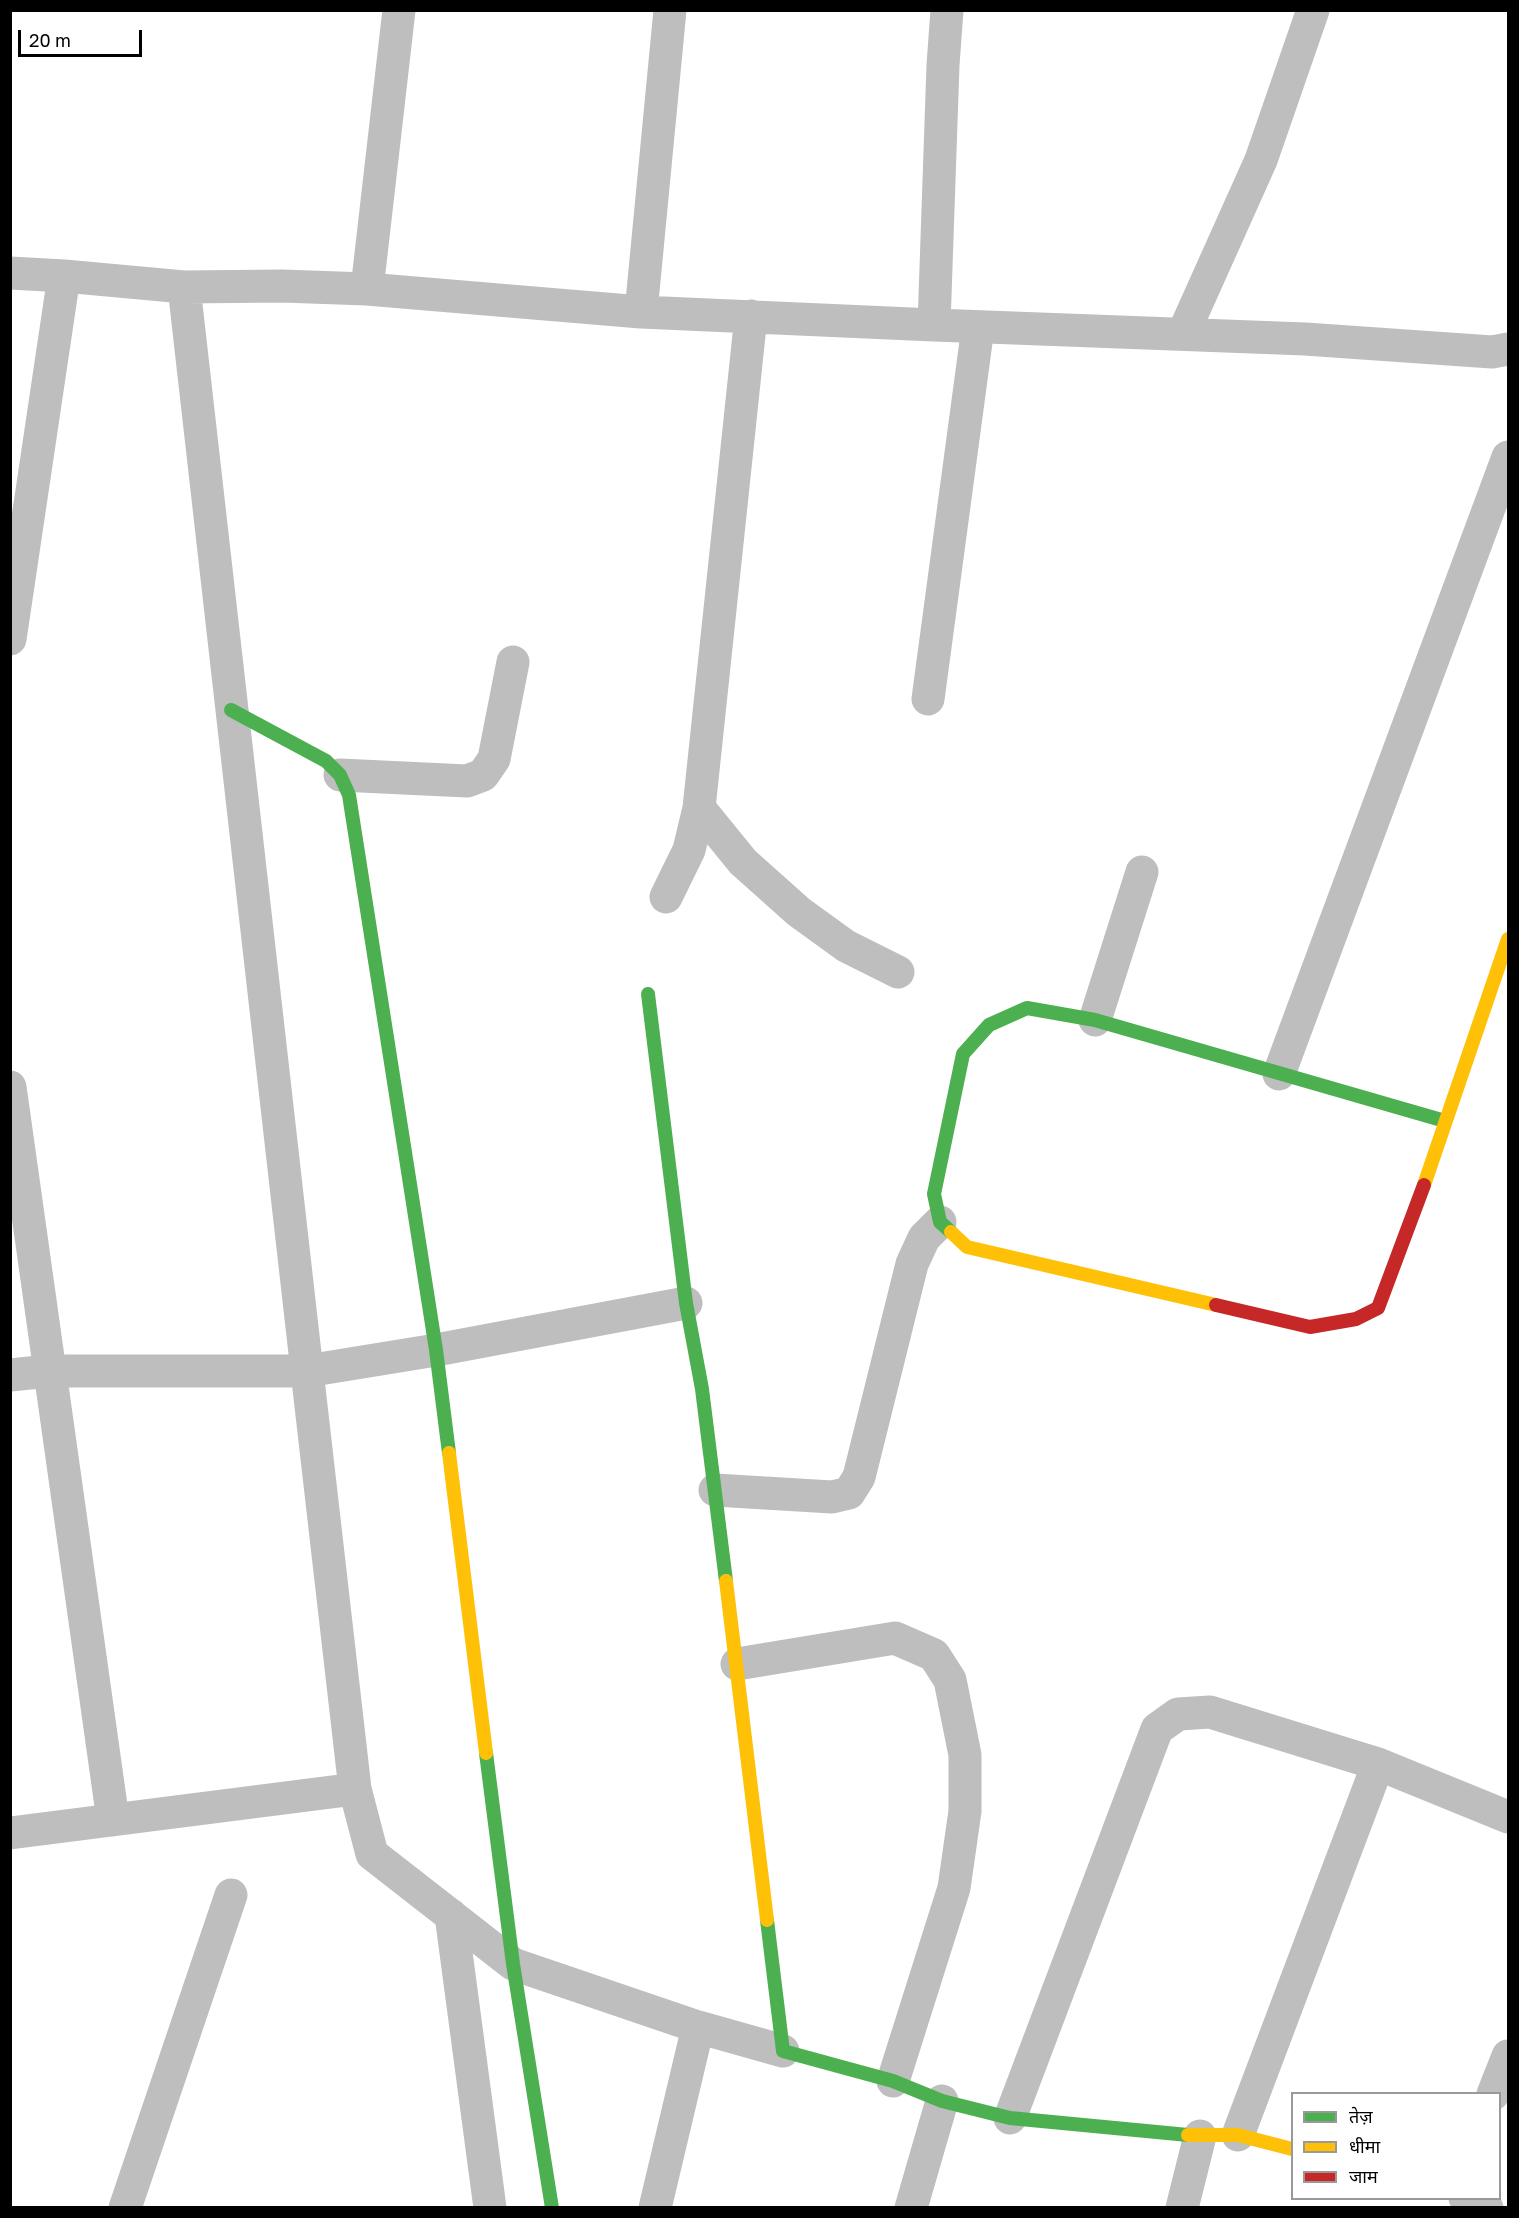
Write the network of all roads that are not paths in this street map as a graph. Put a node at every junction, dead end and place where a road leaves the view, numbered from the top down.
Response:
1 (399, 10) edge
2 (670, 10) edge
3 (947, 10) edge
4 (1313, 10) edge
5 (10, 273) edge
6 (64, 276) junction
7 (184, 287) junction
8 (367, 289) junction
9 (640, 312) junction
10 (751, 316) junction
11 (934, 325) junction
12 (978, 327) junction
13 (1183, 334) junction
14 (1509, 349) edge
15 (1509, 457) edge
16 (10, 639) edge
17 (513, 662) dead end
18 (928, 699) dead end
19 (231, 710) junction
20 (340, 775) junction
21 (699, 808) junction
22 (1142, 872) dead end
23 (666, 897) dead end
24 (1509, 939) edge
25 (898, 972) dead end
26 (648, 994) dead end
27 (1095, 1020) junction
28 (1279, 1074) junction
29 (10, 1087) edge
30 (1445, 1121) junction
31 (940, 1222) junction
32 (686, 1303) junction
33 (436, 1350) junction
34 (50, 1371) junction
35 (307, 1371) junction
36 (10, 1375) edge
37 (715, 1490) junction
38 (737, 1664) junction
39 (1377, 1764) junction
40 (355, 1789) junction
41 (1509, 1817) edge
42 (113, 1820) junction
43 (10, 1833) edge
44 (231, 1895) dead end
45 (451, 1915) junction
46 (513, 1964) junction
47 (698, 2027) junction
48 (783, 2051) junction
49 (1509, 2055) edge
50 (893, 2081) junction
51 (1494, 2092) edge
52 (942, 2102) junction
53 (1010, 2118) junction
54 (1238, 2135) junction
55 (1200, 2136) junction
56 (1291, 2149) edge
57 (1467, 2200) edge
58 (125, 2208) edge
59 (490, 2208) edge
60 (552, 2208) edge
61 (655, 2208) edge
62 (911, 2208) edge
63 (1182, 2208) edge
64 (1487, 2208) edge

1 - 8 street
2 - 9 street
3 - 11 street
4 - 13 street
5 - 6 street
6 - 7 street
6 - 16 street
7 - 8 street
7 - 19 street
8 - 9 street
9 - 10 street
10 - 11 street
10 - 21 street
11 - 12 street
12 - 13 street
12 - 18 street
13 - 14 street
15 - 28 street
17 - 20 street
19 - 20 street
19 - 35 street
20 - 33 street
21 - 23 street
21 - 25 street
22 - 27 street
24 - 30 street
26 - 32 street
27 - 28 street
27 - 31 street
28 - 30 street
29 - 34 street
30 - 31 street
31 - 37 street
32 - 33 street
32 - 37 street
33 - 35 street
33 - 46 street
34 - 35 street
34 - 36 street
34 - 42 street
35 - 40 street
37 - 38 street
38 - 48 street
38 - 50 street
39 - 41 street
39 - 53 street
39 - 54 street
40 - 42 street
40 - 45 street
42 - 43 street
44 - 58 street
45 - 46 street
45 - 59 street
46 - 47 street
46 - 60 street
47 - 48 street
47 - 61 street
48 - 50 street
49 - 51 street
50 - 52 street
52 - 53 street
52 - 62 street
53 - 55 street
54 - 55 street
54 - 56 street
55 - 63 street
57 - 64 street

